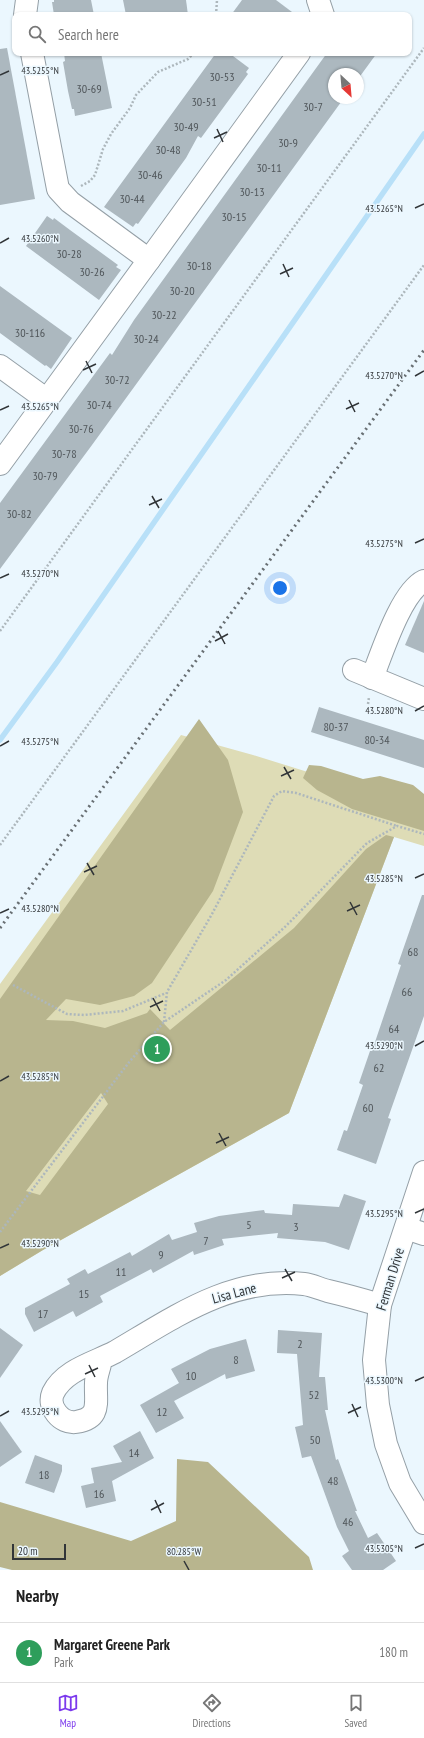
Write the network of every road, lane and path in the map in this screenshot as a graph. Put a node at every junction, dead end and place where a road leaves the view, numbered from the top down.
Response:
1 (27, 0) edge
2 (217, 0) edge
3 (318, 0) edge
4 (25, 12) edge
5 (216, 12) edge
6 (323, 12) edge
7 (424, 48) edge
8 (33, 56) edge
9 (191, 56) edge
10 (297, 56) edge
11 (62, 195) junction
12 (149, 260) junction
13 (424, 265) edge
14 (0, 366) edge
15 (46, 400) junction
16 (0, 464) edge
17 (424, 581) edge
18 (0, 631) edge
19 (424, 699) edge
20 (397, 826) junction
21 (424, 834) edge
22 (0, 845) edge
23 (13, 985) dead end
24 (167, 992) junction
25 (164, 1022) junction
26 (424, 1172) edge
27 (415, 1231) edge
28 (0, 1232) edge
29 (380, 1305) junction
30 (101, 1359) dead end
31 (424, 1523) edge

1 - 4 street
2 - 5 path
3 - 6 street
7 - 18 path
8 - 11 street
9 - 11 path
10 - 12 street
11 - 12 street
12 - 15 street
13 - 22 path
14 - 15 street
15 - 16 street
17 - 19 street
20 - 21 path
20 - 24 path
20 - 25 path
23 - 24 path
24 - 25 path
25 - 28 path
26 - 27 street, Ferman Drive
27 - 29 street, Ferman Drive
29 - 30 street, Lisa Lane
29 - 31 street, Ferman Drive

